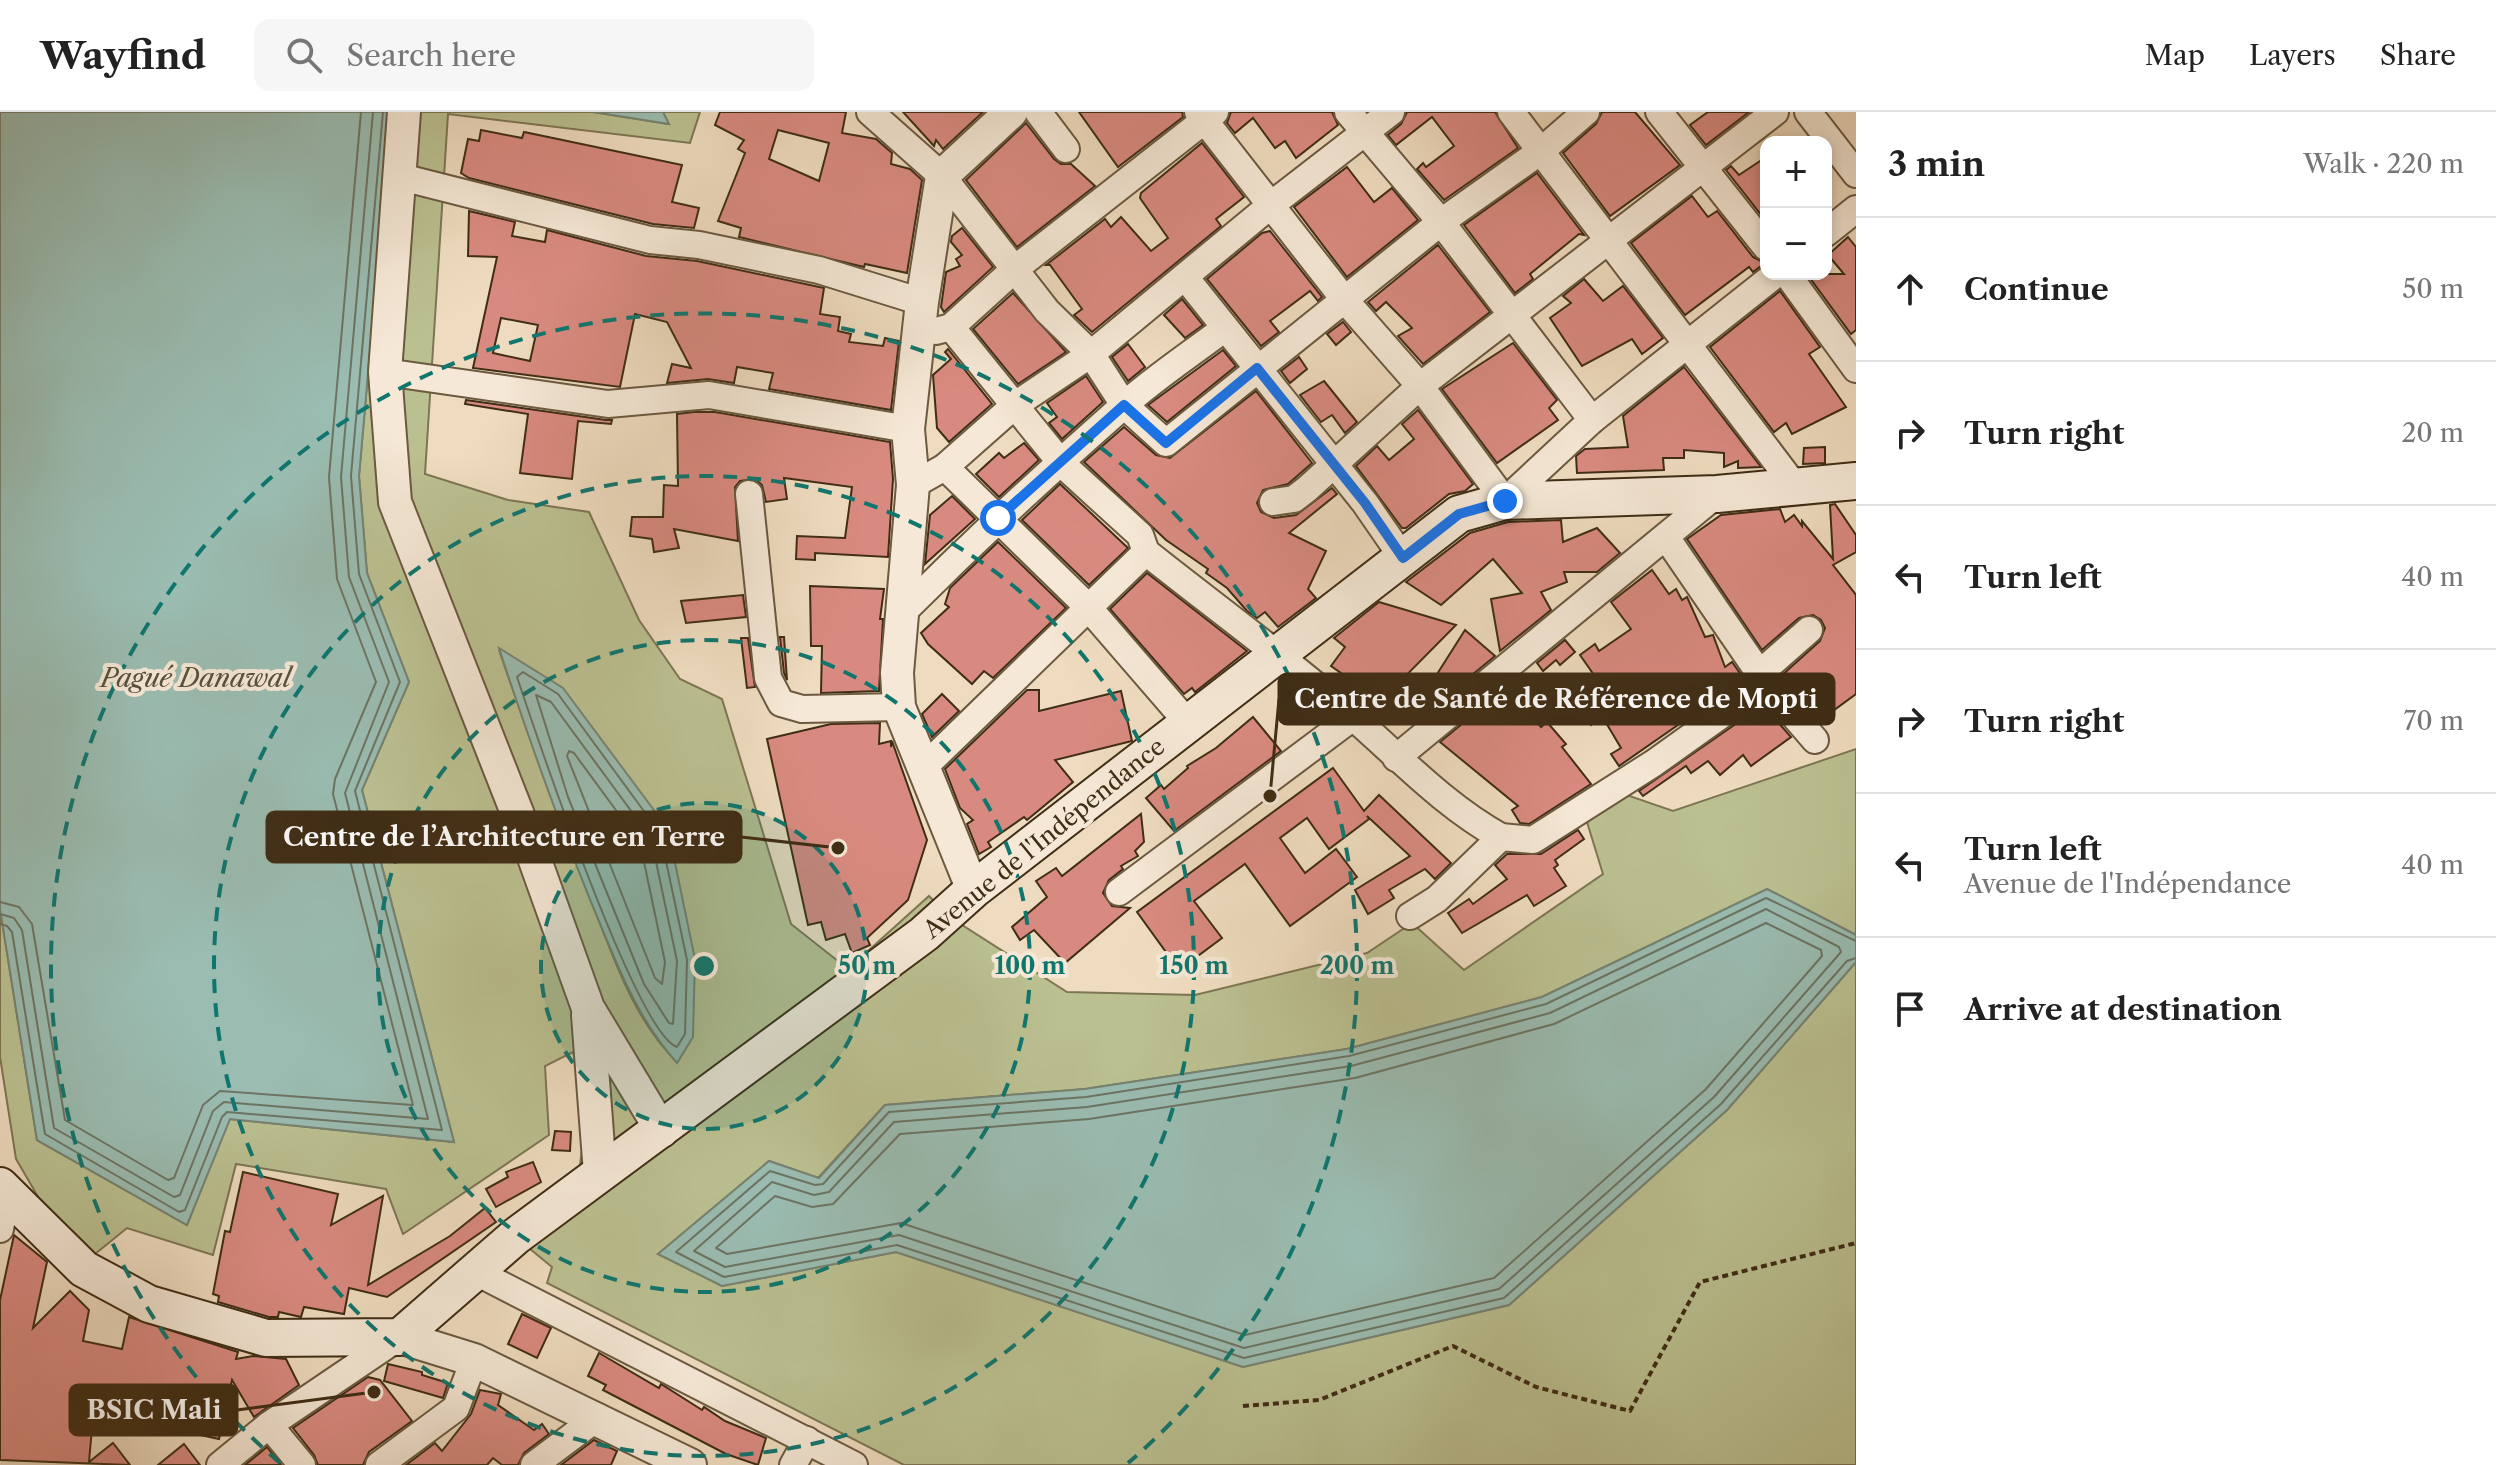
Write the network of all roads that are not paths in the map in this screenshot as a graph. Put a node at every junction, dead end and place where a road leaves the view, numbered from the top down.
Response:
1 (404, 112) edge
2 (870, 112) edge
3 (1011, 112) edge
4 (1038, 112) edge
5 (1391, 112) edge
6 (1511, 112) edge
7 (1586, 112) edge
8 (1659, 112) edge
9 (1775, 112) edge
10 (1808, 112) edge
11 (1206, 115) edge
12 (1356, 122) edge
13 (1066, 149) dead end
14 (1541, 151) junction
15 (1704, 167) junction
16 (1856, 174) edge
17 (942, 176) junction
18 (401, 177) junction
19 (1271, 205) junction
20 (1856, 209) edge
21 (1441, 222) junction
22 (1832, 228) edge
23 (1760, 239) edge
24 (1609, 240) junction
25 (1016, 268) junction
26 (1185, 277) junction
27 (1768, 280) edge
28 (1791, 280) edge
29 (1344, 299) junction
30 (922, 302) junction
31 (1514, 315) junction
32 (951, 327) junction
33 (1225, 328) junction
34 (917, 337) junction
35 (1686, 344) junction
36 (1091, 354) junction
37 (1257, 368) junction
38 (1856, 369) edge
39 (385, 372) junction
40 (1420, 386) junction
41 (1015, 405) junction
42 (1124, 405) junction
43 (1592, 420) junction
44 (908, 429) junction
45 (1062, 464) junction
46 (1334, 464) junction
47 (945, 467) junction
48 (1856, 481) edge
49 (913, 485) junction
50 (1794, 485) junction
51 (749, 494) dead end
52 (1717, 494) junction
53 (1505, 501) junction
54 (1273, 502) dead end
55 (998, 518) junction
56 (1666, 537) junction
57 (1146, 552) junction
58 (1403, 558) junction
59 (1087, 606) junction
60 (903, 612) junction
61 (1809, 630) dead end
62 (1276, 654) junction
63 (1763, 678) junction
64 (899, 707) junction
65 (1353, 717) junction
66 (1188, 723) junction
67 (1815, 740) dead end
68 (1396, 758) junction
69 (922, 769) junction
70 (1501, 837) junction
71 (973, 890) junction
72 (1119, 892) dead end
73 (1410, 916) dead end
74 (588, 1008) junction
75 (662, 1131) junction
76 (600, 1173) junction
77 (4, 1190) edge
78 (0, 1229) edge
79 (476, 1272) junction
80 (400, 1337) junction
81 (474, 1360) junction
82 (598, 1417) junction
83 (269, 1425) junction
84 (807, 1440) junction
85 (220, 1465) edge
86 (302, 1465) edge
87 (379, 1465) edge
88 (534, 1465) edge
89 (690, 1465) edge
90 (793, 1465) edge
91 (854, 1465) edge

1 - 18 street
2 - 17 street
3 - 17 street
4 - 13 street
5 - 12 street
6 - 14 street
7 - 14 street
8 - 15 street
9 - 15 street
10 - 16 street
11 - 19 street
11 - 25 street
12 - 19 street
12 - 21 street
14 - 21 street
14 - 24 street
15 - 23 street
15 - 24 street
17 - 25 street
17 - 30 street
18 - 30 street
18 - 39 street
19 - 26 street
19 - 29 street
20 - 22 street
21 - 29 street
21 - 31 street
24 - 31 street
24 - 35 street
25 - 32 street
25 - 36 street
26 - 33 street
26 - 36 street
27 - 35 street
28 - 38 street
29 - 37 street
29 - 40 street
30 - 34 street
31 - 40 street
31 - 43 street
32 - 34 street
32 - 41 street
33 - 37 street
33 - 42 street
34 - 44 street
35 - 43 street
35 - 50 street
36 - 41 street
36 - 42 street
37 - 42 street
37 - 46 street
39 - 44 street
39 - 74 street
40 - 46 street
40 - 53 street
41 - 45 street
41 - 47 street
42 - 45 street
43 - 53 street
44 - 49 street
45 - 55 street
45 - 57 street
46 - 54 street
46 - 58 street
47 - 49 street
47 - 55 street
48 - 50 main road, Avenue de l'Indépendance
49 - 60 street
50 - 52 main road, Avenue de l'Indépendance
51 - 64 street
52 - 53 main road, Avenue de l'Indépendance
52 - 56 street
53 - 58 main road, Avenue de l'Indépendance
55 - 59 street
55 - 60 street
56 - 63 street
56 - 68 street
57 - 59 street
57 - 62 street
58 - 62 main road, Avenue de l'Indépendance
59 - 66 street
59 - 69 street
60 - 64 street
61 - 63 street
62 - 65 street
62 - 66 main road, Avenue de l'Indépendance
63 - 67 street
63 - 70 street
64 - 69 street
65 - 68 street
65 - 72 street
66 - 71 main road, Avenue de l'Indépendance
68 - 70 street
69 - 71 street
70 - 73 street
71 - 75 main road, Avenue de l'Indépendance
74 - 75 street
74 - 76 street
75 - 76 main road, Avenue de l'Indépendance
76 - 79 main road, Avenue de l'Indépendance
77 - 78 street
77 - 80 main road
79 - 80 main road, Avenue de l'Indépendance
79 - 84 street
80 - 81 street
80 - 83 street
81 - 82 street
81 - 87 street
82 - 88 street
82 - 89 street
83 - 85 street
83 - 86 street
84 - 90 street
84 - 91 street

